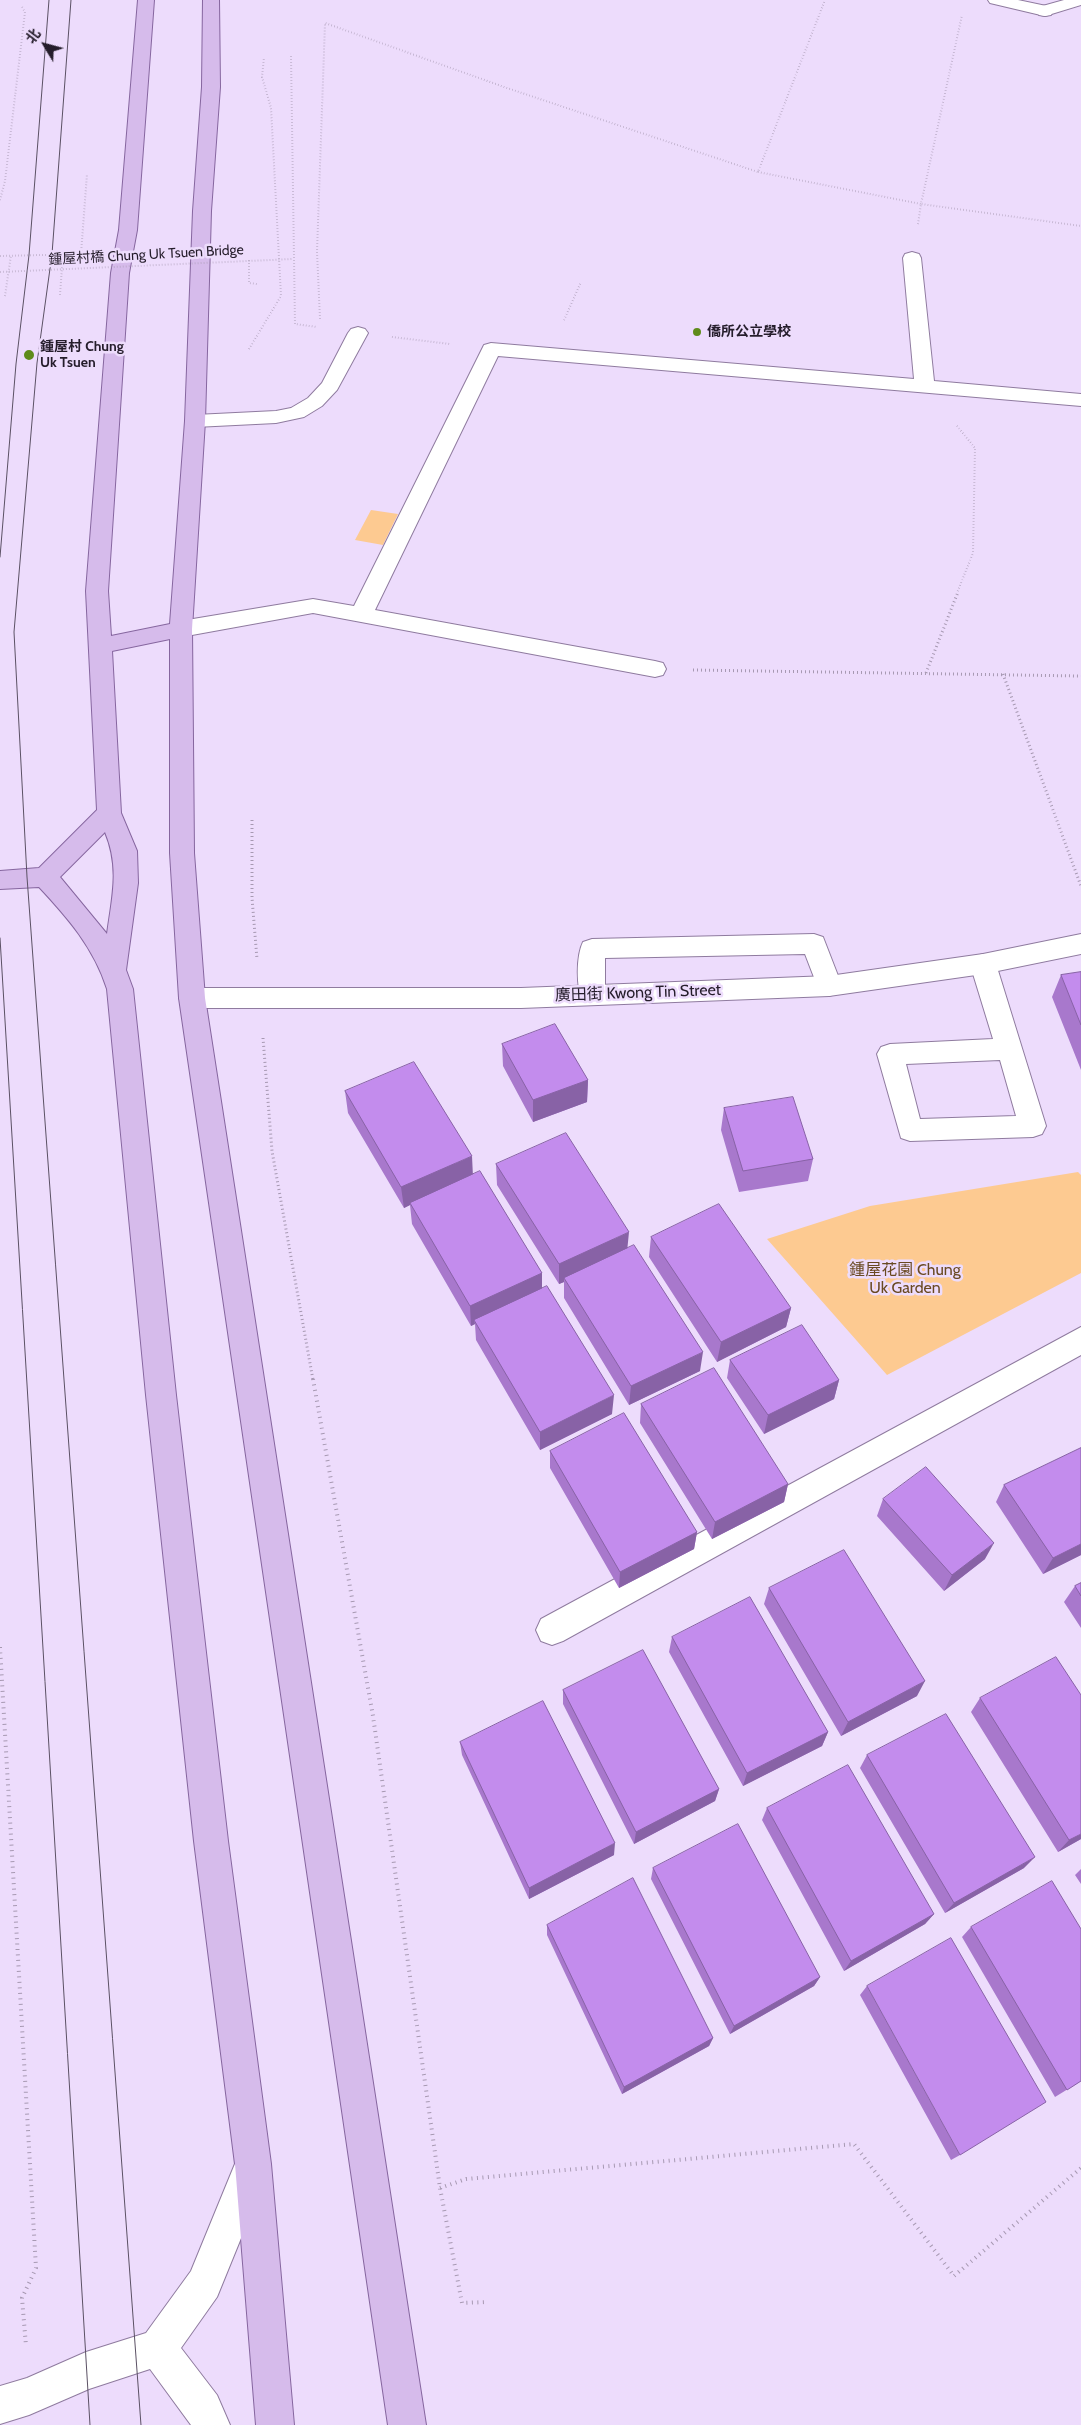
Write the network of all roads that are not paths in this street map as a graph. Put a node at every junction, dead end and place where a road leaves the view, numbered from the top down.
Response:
1 (146, 0) edge
2 (211, 0) edge
3 (996, 0) edge
4 (1081, 0) edge
5 (912, 258) dead end
6 (358, 333) dead end
7 (925, 386) junction
8 (1081, 400) edge
9 (195, 421) junction
10 (361, 615) junction
11 (181, 629) junction
12 (102, 646) junction
13 (655, 669) road end
14 (109, 813) junction
15 (45, 877) junction
16 (0, 880) edge
17 (1081, 944) edge
18 (983, 964) junction
19 (115, 968) junction
20 (829, 986) junction
21 (592, 995) junction
22 (192, 998) junction
23 (1009, 1049) junction
24 (1081, 1340) edge
25 (552, 1630) dead end
26 (253, 2164) junction
27 (158, 2348) junction
28 (0, 2405) edge
29 (211, 2425) edge
30 (275, 2425) edge
31 (407, 2425) edge

1 - 12 main road
2 - 9 main road
3 - 4 street
5 - 7 street
6 - 9 street
7 - 8 street
7 - 10 street
9 - 11 main road
10 - 11 street
10 - 13 street
11 - 12 main road
11 - 22 main road
12 - 14 main road
14 - 15 main road
14 - 19 main road
15 - 16 main road
15 - 19 main road
17 - 18 street, 廣田街 Kwong Tin Street
18 - 20 street, 廣田街 Kwong Tin Street
18 - 23 street
19 - 26 main road
20 - 21 street, 廣田街 Kwong Tin Street
20 - 21 street
21 - 22 street, 廣田街 Kwong Tin Street
22 - 31 main road
23 - 23 street
24 - 25 street
26 - 27 street
26 - 30 main road
27 - 28 street
27 - 29 street

